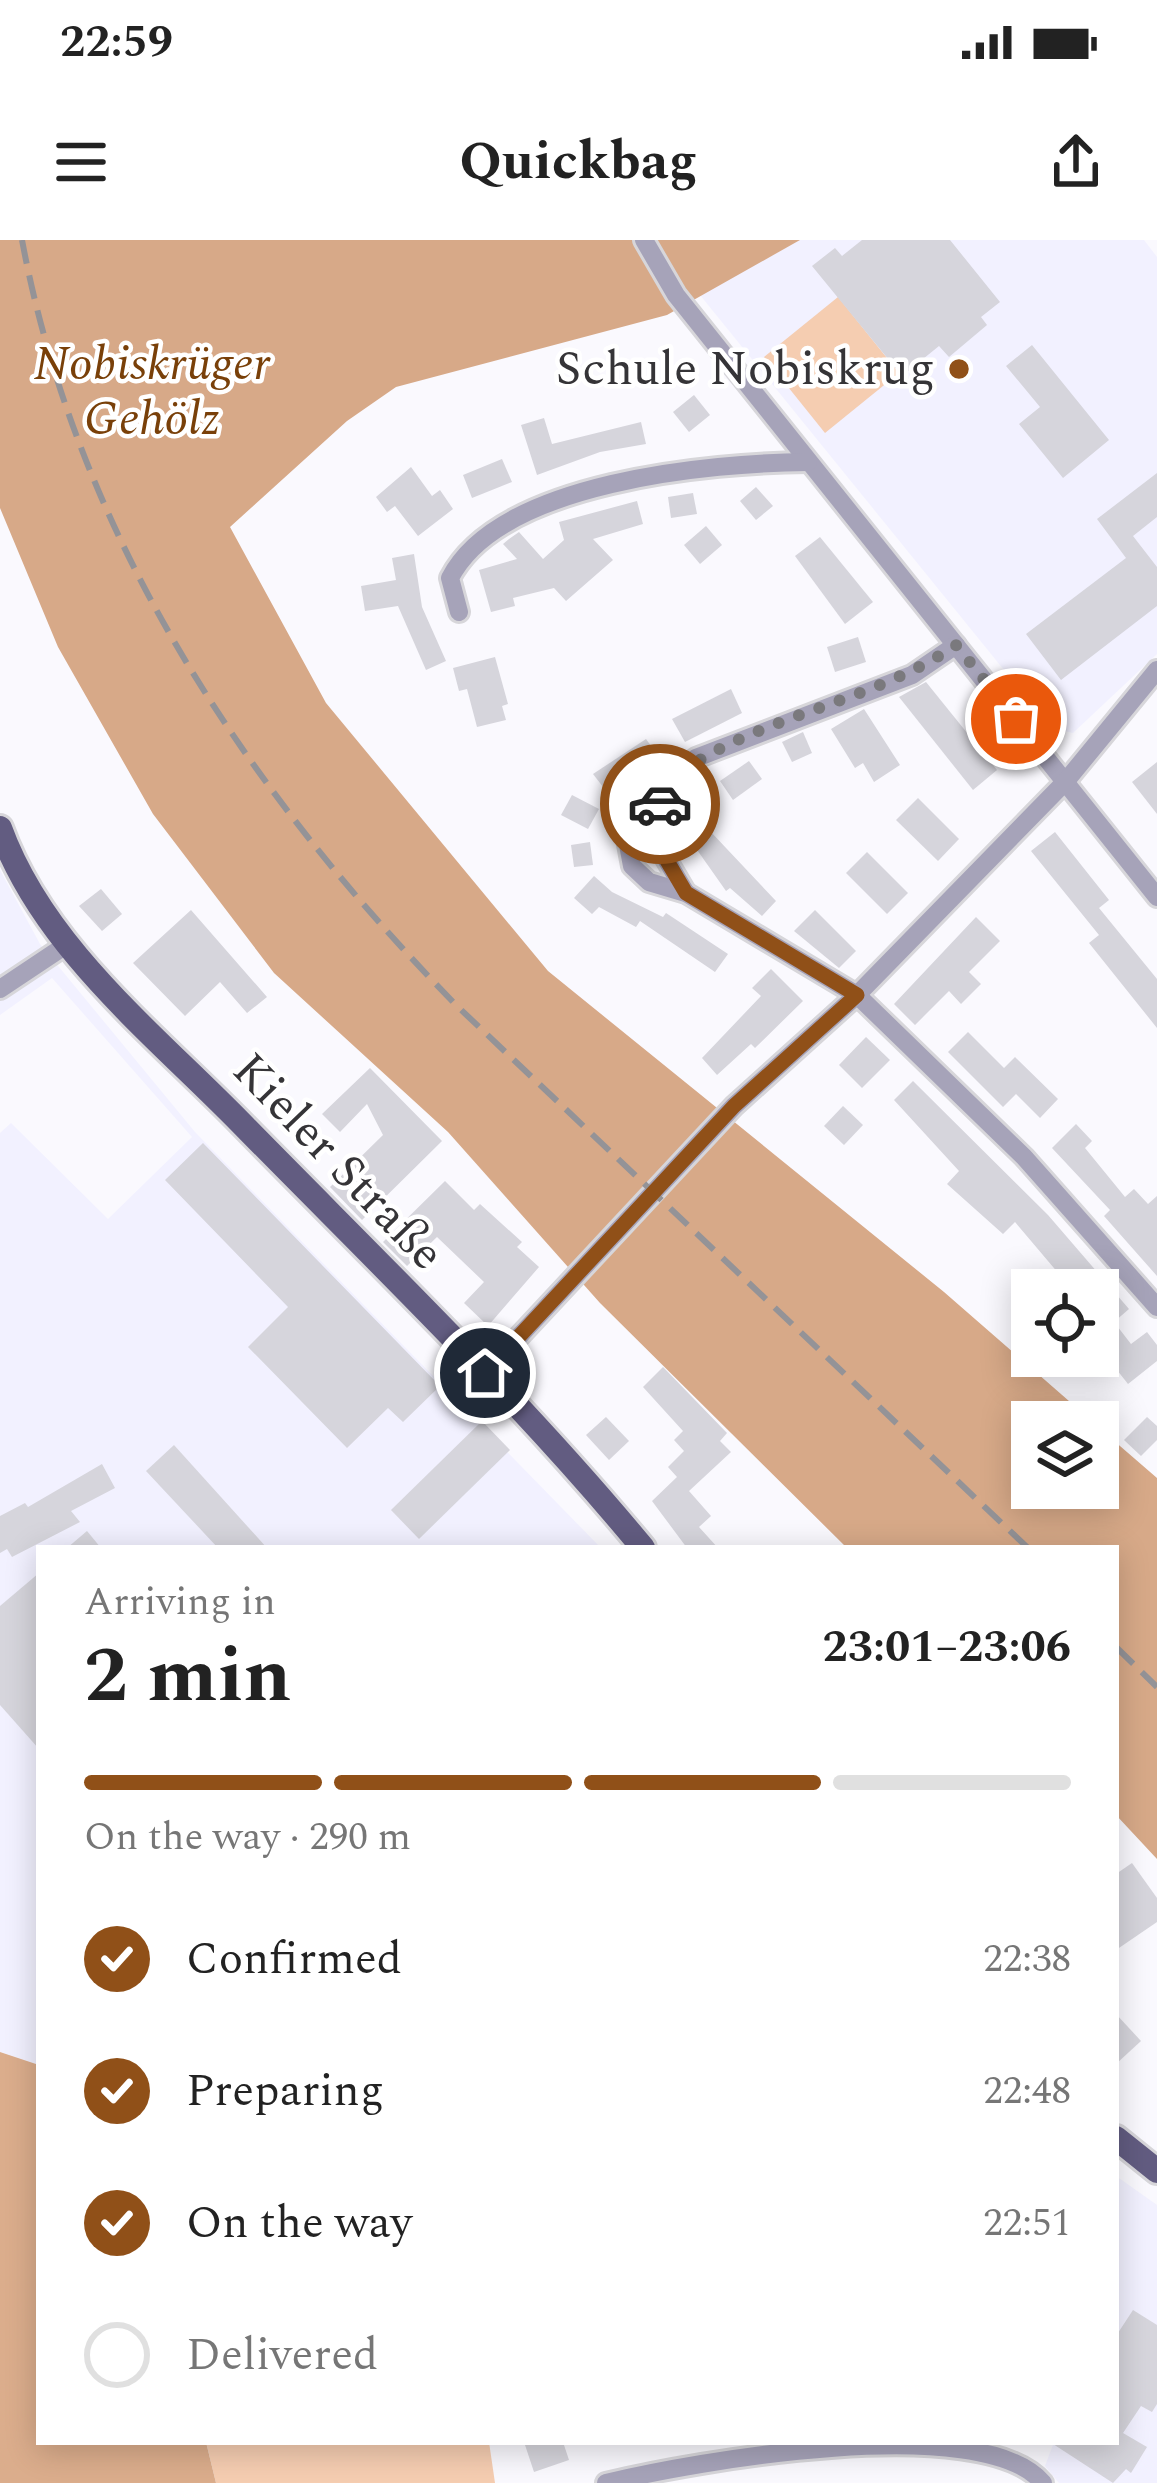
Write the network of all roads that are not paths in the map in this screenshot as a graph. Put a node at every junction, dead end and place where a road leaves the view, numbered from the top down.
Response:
1 (644, 240) edge
2 (808, 462) junction
3 (459, 612) dead end
4 (956, 645) junction
5 (1157, 670) edge
6 (1066, 781) junction
7 (661, 788) junction
8 (0, 828) edge
9 (686, 893) junction
10 (1157, 898) edge
11 (66, 945) junction
12 (0, 989) edge
13 (857, 995) junction
14 (1157, 1307) edge
15 (485, 1373) junction
16 (641, 1545) edge
17 (1119, 2140) edge
18 (1157, 2171) edge
19 (606, 2483) edge
20 (1043, 2483) edge

1 - 2 street
2 - 3 street
2 - 4 street
4 - 6 street
4 - 7 street
5 - 6 street
6 - 10 street
6 - 13 street
7 - 9 street
7 - 9 street
8 - 11 main road, Kieler Straße
9 - 13 street
11 - 12 street
11 - 15 main road, Kieler Straße
13 - 14 street
13 - 15 street
15 - 16 main road, Kieler Straße
17 - 18 main road
19 - 20 street

